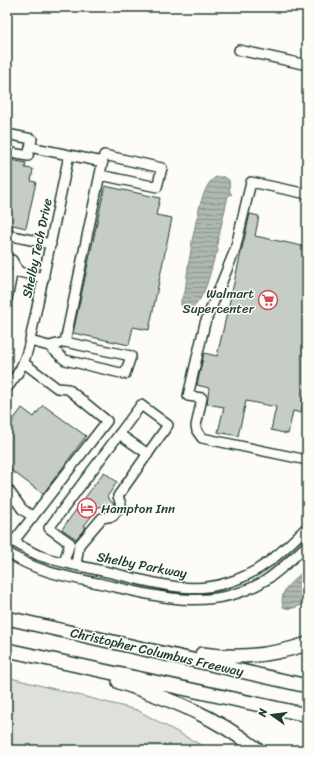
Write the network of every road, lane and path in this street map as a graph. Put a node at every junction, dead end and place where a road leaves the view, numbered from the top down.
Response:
1 (238, 50) dead end
2 (307, 65) edge
3 (7, 134) edge
4 (30, 147) junction
5 (7, 152) edge
6 (69, 155) junction
7 (103, 162) junction
8 (100, 175) junction
9 (307, 194) edge
10 (7, 235) edge
11 (51, 244) junction
12 (7, 259) edge
13 (13, 274) edge
14 (44, 278) junction
15 (7, 299) edge
16 (30, 341) junction
17 (65, 342) junction
18 (49, 346) junction
19 (24, 363) junction
20 (7, 388) edge
21 (119, 434) junction
22 (148, 454) junction
23 (307, 460) edge
24 (7, 488) edge
25 (33, 517) junction
26 (307, 527) edge
27 (10, 539) edge
28 (70, 543) junction
29 (307, 544) edge
30 (80, 545) junction
31 (7, 552) edge
32 (40, 555) junction
33 (64, 562) junction
34 (26, 563) junction
35 (76, 565) junction
36 (7, 618) edge
37 (99, 638) junction
38 (307, 644) edge
39 (7, 650) edge
40 (64, 663) junction
41 (307, 686) edge
42 (307, 715) edge
43 (258, 750) edge

1 - 2 street
3 - 4 street
4 - 5 street
4 - 6 street
6 - 7 street
6 - 11 street, Shelby Tech Drive
7 - 8 street
7 - 8 street
8 - 17 street
9 - 23 street
10 - 11 street
11 - 14 street, Shelby Tech Drive
12 - 13 street
13 - 14 street
13 - 15 street
14 - 16 street, Shelby Tech Drive
16 - 18 street
16 - 19 street, Shelby Tech Drive
17 - 18 street
17 - 18 street
19 - 20 street, Shelby Tech Drive
19 - 25 street
21 - 22 street
21 - 22 street
21 - 28 street
22 - 30 street
24 - 25 street
25 - 27 street
26 - 35 street, Shelby Parkway
27 - 32 street, Shelby Parkway
28 - 30 street
28 - 33 street
29 - 34 street, Shelby Parkway
30 - 35 street
31 - 34 street, Shelby Parkway
32 - 33 street, Shelby Parkway
32 - 34 street
33 - 35 street, Shelby Parkway
36 - 37 highway, Christopher Columbus Freeway
37 - 38 highway
37 - 41 highway, Christopher Columbus Freeway
39 - 40 highway
40 - 42 highway
40 - 43 highway

